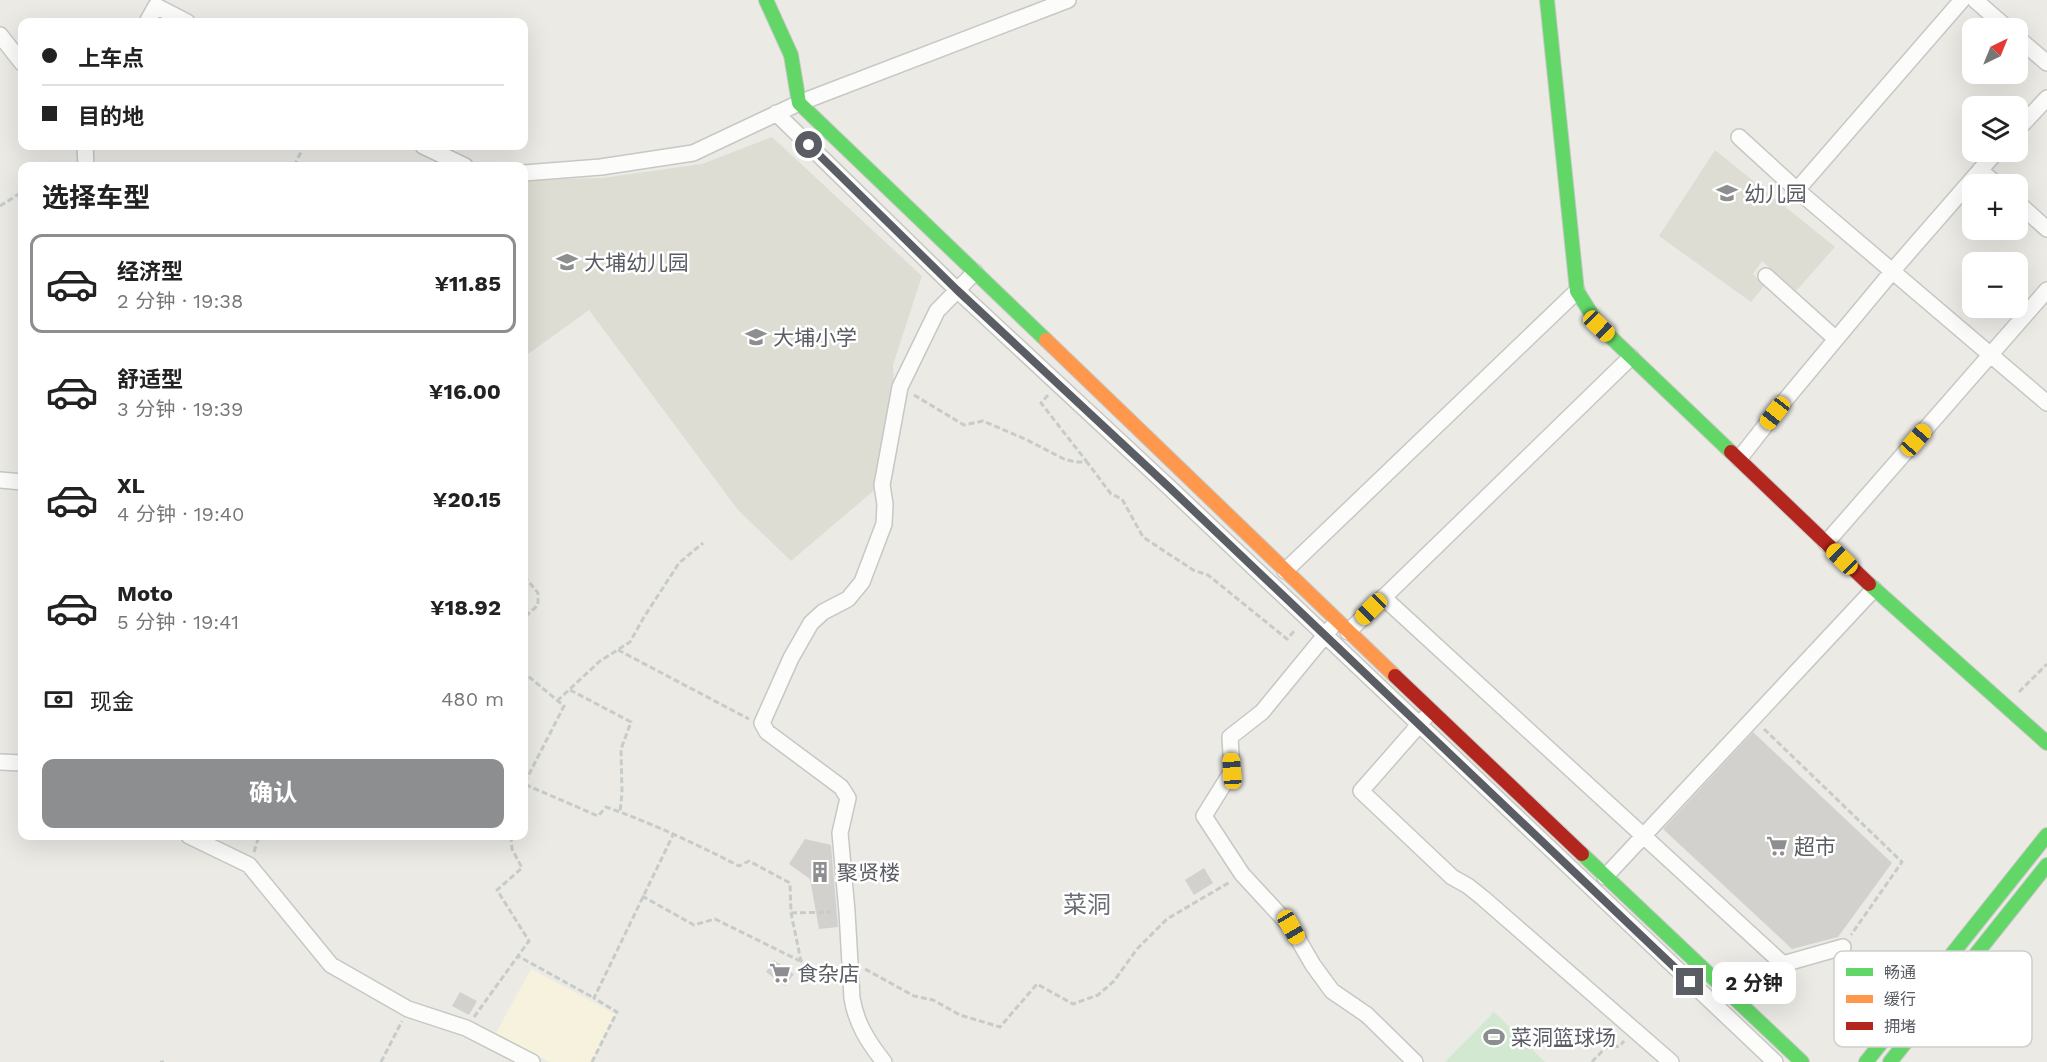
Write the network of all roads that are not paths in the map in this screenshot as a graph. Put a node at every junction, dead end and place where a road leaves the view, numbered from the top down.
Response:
1 (766, 0) edge
2 (1068, 0) edge
3 (1547, 0) edge
4 (1962, 0) edge
5 (1975, 0) edge
6 (157, 3) edge
7 (149, 18) edge
8 (181, 18) edge
9 (1996, 18) edge
10 (0, 35) edge
11 (2028, 47) edge
12 (18, 58) edge
13 (2047, 63) edge
14 (2047, 98) edge
15 (799, 103) junction
16 (776, 113) junction
17 (2028, 118) edge
18 (1739, 137) dead end
19 (431, 150) edge
20 (457, 162) edge
21 (1987, 162) edge
22 (1980, 170) junction
23 (528, 173) edge
24 (1985, 174) edge
25 (1797, 190) junction
26 (2028, 212) edge
27 (2047, 229) edge
28 (975, 272) junction
29 (1892, 273) junction
30 (1766, 276) dead end
31 (957, 290) junction
32 (1577, 291) junction
33 (2044, 301) edge
34 (1836, 339) junction
35 (1990, 355) junction
36 (1631, 357) junction
37 (2047, 403) edge
38 (1739, 459) junction
39 (0, 480) edge
40 (18, 482) edge
41 (1826, 543) junction
42 (1285, 571) junction
43 (1874, 589) junction
44 (1383, 597) junction
45 (1337, 620) junction
46 (1348, 632) junction
47 (1325, 635) junction
48 (1431, 711) junction
49 (1419, 724) junction
50 (2047, 743) edge
51 (0, 762) edge
52 (18, 763) edge
53 (2047, 835) edge
54 (1644, 837) junction
55 (197, 840) edge
56 (2047, 865) edge
57 (1605, 877) junction
58 (1843, 946) road end
59 (1955, 951) edge
60 (1978, 951) edge
61 (1878, 1047) edge
62 (1902, 1047) edge
63 (532, 1062) edge
64 (884, 1062) edge
65 (1415, 1062) edge
66 (1671, 1062) edge
67 (1775, 1062) edge
68 (1802, 1062) edge
69 (1866, 1062) edge
70 (1890, 1062) edge

1 - 15 street
2 - 15 street
3 - 32 street
4 - 25 street
5 - 9 street
6 - 7 street
6 - 8 street
10 - 12 street
11 - 13 street
14 - 17 street
15 - 16 street
15 - 28 street
16 - 23 street
16 - 31 street
18 - 25 street
19 - 20 street
21 - 22 street
22 - 24 street
22 - 29 street
25 - 29 street
26 - 27 street
28 - 31 street
28 - 42 street
29 - 34 street
29 - 35 street
30 - 34 street
31 - 47 street
31 - 64 street
32 - 36 street
32 - 42 street
33 - 35 street
34 - 38 street
35 - 37 street
35 - 41 street
36 - 38 street
36 - 44 street
38 - 41 street
39 - 40 street
41 - 43 street
42 - 45 street
43 - 50 street
43 - 54 street
44 - 46 street
44 - 54 street
45 - 46 street
45 - 47 street
46 - 48 street
47 - 49 street
47 - 65 street
48 - 49 street
48 - 57 street
49 - 66 street
49 - 67 street
51 - 52 street
53 - 59 street
54 - 57 street
54 - 58 street
55 - 63 street
56 - 60 street
57 - 68 street
61 - 69 street
62 - 70 street

